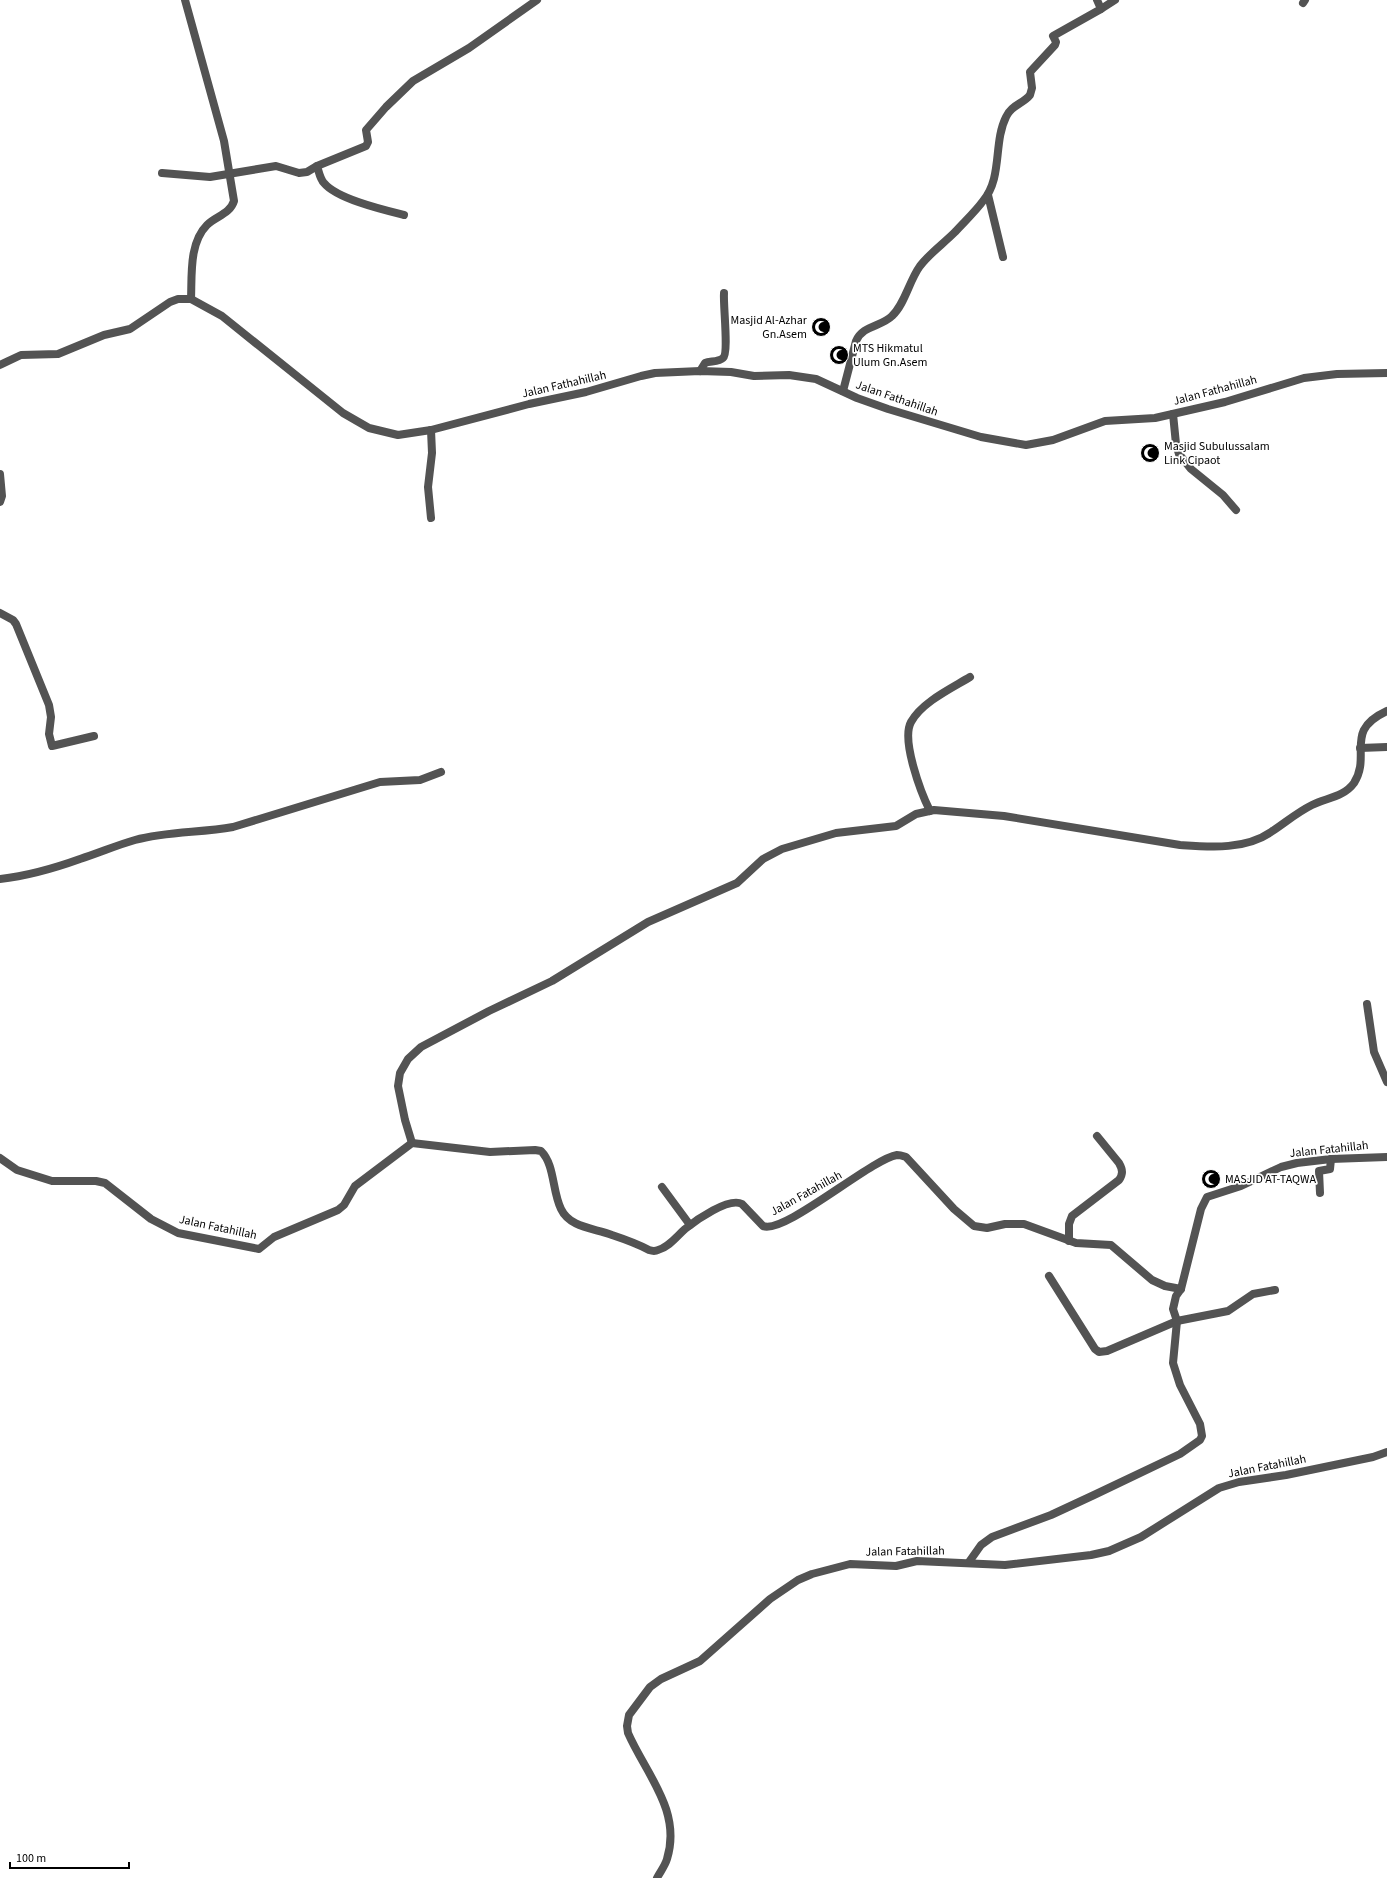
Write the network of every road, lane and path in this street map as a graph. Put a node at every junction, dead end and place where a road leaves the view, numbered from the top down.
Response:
1 (185, 0) edge
2 (537, 0) edge
3 (1097, 0) edge
4 (1115, 0) edge
5 (1101, 9) junction
6 (317, 166) junction
7 (162, 173) dead end
8 (231, 173) junction
9 (988, 195) junction
10 (404, 215) dead end
11 (1003, 257) dead end
12 (724, 293) dead end
13 (191, 299) junction
14 (0, 365) edge
15 (700, 371) junction
16 (1387, 373) edge
17 (843, 391) junction
18 (1173, 414) junction
19 (431, 430) junction
20 (0, 474) edge
21 (0, 502) edge
22 (1236, 510) dead end
23 (431, 518) dead end
24 (0, 613) edge
25 (970, 677) dead end
26 (1387, 711) edge
27 (94, 736) dead end
28 (1387, 747) edge
29 (1360, 748) junction
30 (441, 772) dead end
31 (930, 811) junction
32 (0, 879) edge
33 (1367, 1004) dead end
34 (1387, 1082) edge
35 (1097, 1136) dead end
36 (412, 1143) junction
37 (1387, 1157) edge
38 (0, 1158) edge
39 (1331, 1159) junction
40 (662, 1187) dead end
41 (1320, 1193) dead end
42 (690, 1225) junction
43 (1070, 1241) junction
44 (1049, 1276) dead end
45 (1180, 1289) junction
46 (1275, 1290) dead end
47 (1176, 1320) junction
48 (1387, 1452) edge
49 (969, 1562) junction
50 (657, 1878) edge

1 - 8 street
2 - 6 street
3 - 5 street
4 - 5 street
5 - 9 street
6 - 8 street
6 - 10 street
7 - 8 street
8 - 13 street
9 - 11 street
9 - 17 street
12 - 15 street
13 - 14 street
13 - 19 street, Jalan Fathahillah
15 - 17 street, Jalan Fathahillah
15 - 19 street, Jalan Fathahillah
16 - 18 street, Jalan Fathahillah
17 - 18 street, Jalan Fathahillah
18 - 22 street
19 - 23 street
20 - 21 street
24 - 27 street
25 - 31 street
26 - 29 street
28 - 29 street
29 - 31 street
30 - 32 street
31 - 36 street
33 - 34 street
35 - 43 street
36 - 38 street, Jalan Fatahillah
36 - 42 street, Jalan Fatahillah
37 - 39 street, Jalan Fatahillah
39 - 41 street
39 - 45 street, Jalan Fatahillah
40 - 42 street
42 - 43 street, Jalan Fatahillah
43 - 45 street, Jalan Fatahillah
44 - 47 street
45 - 47 street, Jalan Fatahillah
46 - 47 street
47 - 49 street, Jalan Fatahillah
48 - 49 street, Jalan Fatahillah
49 - 50 street, Jalan Fatahillah

